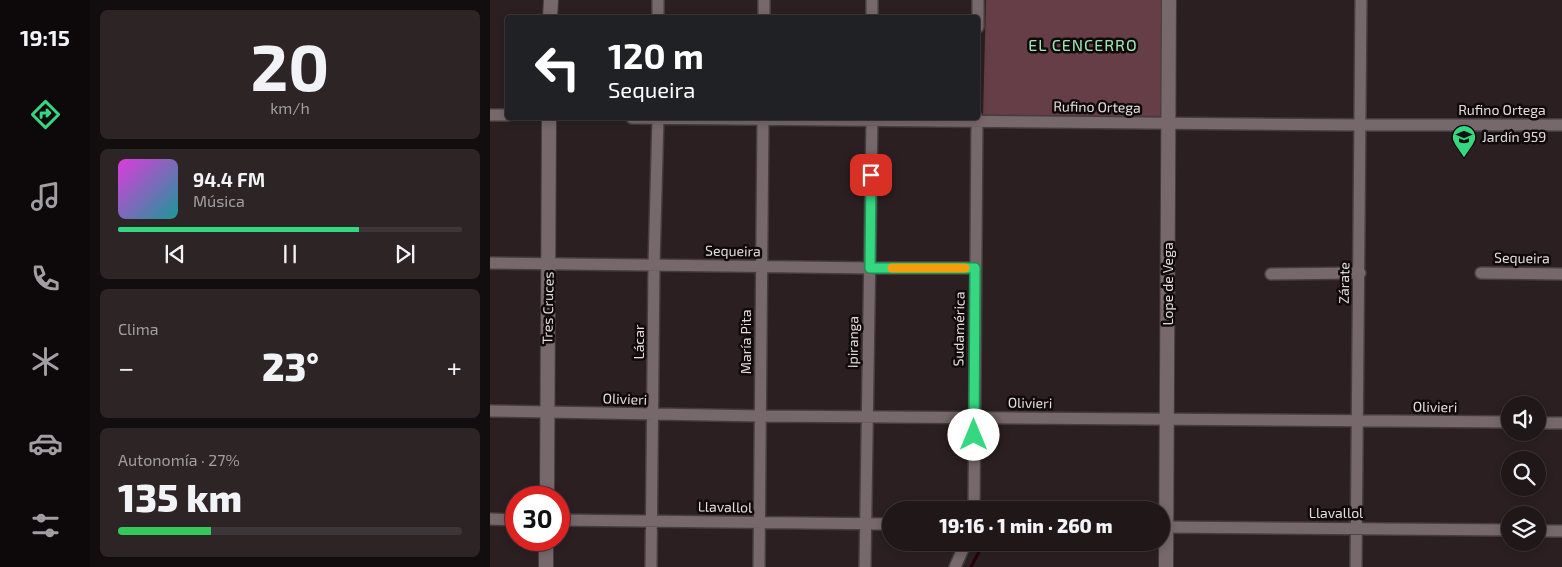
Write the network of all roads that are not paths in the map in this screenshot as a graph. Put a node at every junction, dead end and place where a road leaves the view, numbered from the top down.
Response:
1 (551, 0) edge
2 (658, 0) edge
3 (764, 0) edge
4 (872, 0) edge
5 (978, 0) edge
6 (1169, 0) edge
7 (1361, 0) edge
8 (550, 15) edge
9 (658, 15) edge
10 (764, 15) edge
11 (872, 15) edge
12 (978, 15) edge
13 (490, 115) edge
14 (505, 115) edge
15 (980, 119) edge
16 (549, 120) edge
17 (658, 120) edge
18 (762, 120) edge
19 (872, 120) edge
20 (977, 120) edge
21 (1168, 122) junction
22 (1360, 125) junction
23 (1562, 125) edge
24 (490, 263) edge
25 (549, 263) junction
26 (654, 265) junction
27 (761, 267) junction
28 (870, 268) junction
29 (975, 268) junction
30 (1360, 273) junction
31 (1481, 273) dead end
32 (1271, 274) dead end
33 (1562, 274) edge
34 (490, 410) edge
35 (547, 411) junction
36 (653, 414) junction
37 (761, 416) junction
38 (867, 417) junction
39 (974, 417) junction
40 (1167, 419) junction
41 (1357, 421) junction
42 (1501, 422) edge
43 (1546, 423) edge
44 (1562, 423) edge
45 (546, 486) edge
46 (974, 501) edge
47 (1165, 501) edge
48 (490, 520) edge
49 (505, 520) edge
50 (570, 520) edge
51 (652, 521) junction
52 (760, 523) junction
53 (866, 524) junction
54 (882, 524) edge
55 (1170, 527) edge
56 (1356, 528) junction
57 (1501, 530) edge
58 (1546, 531) edge
59 (1562, 531) edge
60 (546, 551) edge
61 (962, 551) edge
62 (1165, 551) edge
63 (546, 567) edge
64 (652, 567) edge
65 (759, 567) edge
66 (864, 567) edge
67 (955, 567) edge
68 (1166, 567) edge
69 (1356, 567) edge

1 - 8 street
2 - 9 street
3 - 10 street
4 - 11 street
5 - 12 street
6 - 21 street, Lope de Vega
7 - 22 street, Zárate
13 - 14 street
15 - 21 street, Rufino Ortega
16 - 25 street, Tres Cruces
17 - 26 street, Lácar
18 - 27 street, María Pita
19 - 28 street, Ipiranga
20 - 29 street, Sudamérica
21 - 22 street, Rufino Ortega
21 - 40 street, Lope de Vega
22 - 23 street, Rufino Ortega
22 - 30 street, Zárate
24 - 25 street, Sequeira
25 - 26 street, Sequeira
25 - 35 street, Tres Cruces
26 - 27 street, Sequeira
26 - 36 street, Lácar
27 - 28 street, Sequeira
27 - 37 street, María Pita
28 - 29 street, Sequeira
28 - 38 street, Ipiranga
29 - 39 street, Sudamérica
30 - 32 street
30 - 41 street, Zárate
31 - 33 street, Sequeira
34 - 35 street, Olivieri
35 - 36 street, Olivieri
35 - 45 street, Tres Cruces
36 - 37 street, Olivieri
36 - 51 street, Lácar
37 - 38 street, Olivieri
37 - 52 street, María Pita
38 - 39 street, Olivieri
38 - 53 street, Ipiranga
39 - 40 street, Olivieri
39 - 46 street, Sudamérica
40 - 41 street, Olivieri
40 - 47 street, Lope de Vega
41 - 42 street, Olivieri
41 - 56 street, Zárate
43 - 44 street
48 - 49 street
50 - 51 street, Llavallol
51 - 52 street, Llavallol
51 - 64 street, Lácar
52 - 53 street, Llavallol
52 - 65 street, María Pita
53 - 54 street, Llavallol
53 - 66 street, Ipiranga
55 - 56 street, Llavallol
56 - 57 street, Llavallol
56 - 69 street, Zárate
58 - 59 street
60 - 63 street
61 - 67 street
62 - 68 street, Lope de Vega

